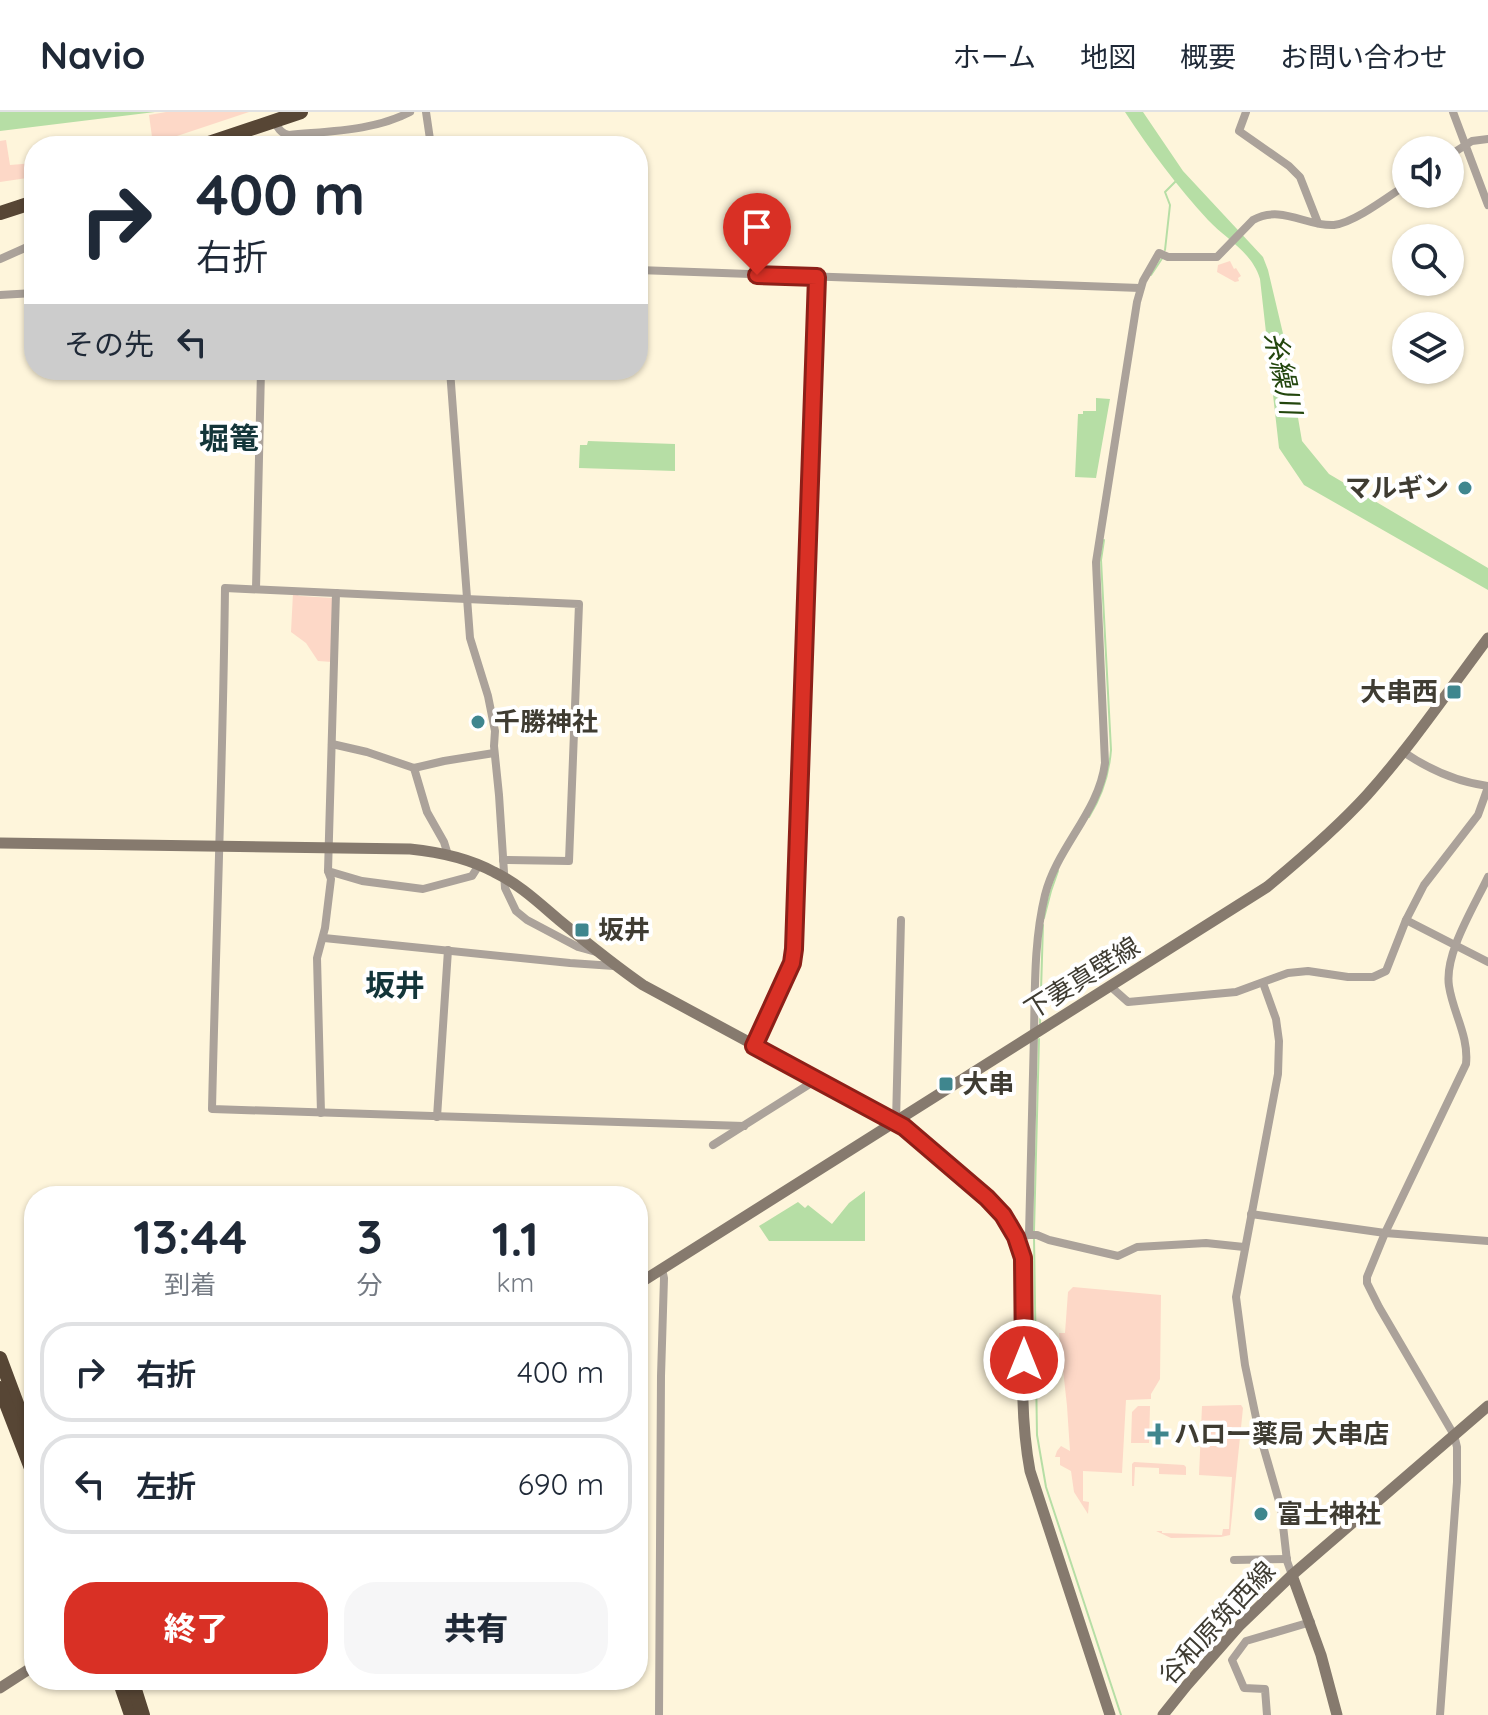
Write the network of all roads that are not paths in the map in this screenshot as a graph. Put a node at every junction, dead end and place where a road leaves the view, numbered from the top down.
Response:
1 (301, 112) edge
2 (410, 112) edge
3 (426, 112) edge
4 (1246, 112) edge
5 (1453, 112) edge
6 (274, 121) junction
7 (230, 136) edge
8 (430, 136) edge
9 (1488, 139) edge
10 (1465, 144) junction
11 (1392, 194) edge
12 (24, 205) edge
13 (1488, 205) edge
14 (0, 213) edge
15 (1318, 223) junction
16 (24, 248) edge
17 (0, 259) edge
18 (648, 270) edge
19 (817, 277) junction
20 (1140, 288) junction
21 (24, 294) edge
22 (0, 295) edge
23 (261, 380) edge
24 (451, 380) edge
25 (256, 589) junction
26 (336, 593) junction
27 (468, 600) junction
28 (1488, 638) edge
29 (332, 744) junction
30 (1402, 751) junction
31 (494, 753) junction
32 (414, 768) junction
33 (1488, 787) edge
34 (0, 843) edge
35 (218, 846) junction
36 (328, 848) junction
37 (448, 855) junction
38 (503, 860) junction
39 (479, 865) junction
40 (328, 871) junction
41 (504, 877) junction
42 (1488, 877) edge
43 (901, 920) dead end
44 (1406, 920) junction
45 (324, 938) junction
46 (1455, 946) junction
47 (448, 950) junction
48 (598, 952) junction
49 (1488, 962) edge
50 (614, 966) junction
51 (1263, 983) junction
52 (1110, 986) junction
53 (1034, 1034) junction
54 (754, 1046) junction
55 (816, 1080) junction
56 (321, 1113) junction
57 (437, 1117) junction
58 (896, 1122) junction
59 (744, 1126) junction
60 (713, 1145) dead end
61 (1251, 1214) junction
62 (1385, 1233) junction
63 (1033, 1235) junction
64 (1016, 1237) junction
65 (1488, 1241) edge
66 (1244, 1247) junction
67 (662, 1269) junction
68 (648, 1278) edge
69 (0, 1358) edge
70 (0, 1388) edge
71 (1488, 1406) edge
72 (24, 1422) edge
73 (1454, 1435) junction
74 (24, 1450) edge
75 (1287, 1559) junction
76 (1234, 1560) dead end
77 (1292, 1575) junction
78 (1311, 1622) junction
79 (24, 1672) edge
80 (0, 1688) edge
81 (123, 1690) edge
82 (132, 1690) edge
83 (133, 1715) edge
84 (659, 1715) edge
85 (1110, 1715) edge
86 (1163, 1715) edge
87 (1267, 1715) edge
88 (1337, 1715) edge
89 (1440, 1715) edge

1 - 6 highway
2 - 6 street
3 - 8 street
4 - 15 street
5 - 10 street
6 - 7 highway
9 - 10 street
10 - 13 street
11 - 15 street
12 - 14 highway
15 - 20 street
16 - 17 street
18 - 19 street
19 - 20 street
19 - 54 street
20 - 53 street
21 - 22 street
23 - 25 street
24 - 27 street
25 - 26 street
25 - 35 street
26 - 27 street
26 - 29 street
27 - 31 street
27 - 38 street
28 - 30 main road, 下妻真壁線
29 - 32 street
29 - 36 street
30 - 33 street
30 - 52 main road, 下妻真壁線
31 - 32 street
31 - 38 street
32 - 37 street
33 - 44 street
34 - 35 main road
35 - 36 main road
35 - 56 street
36 - 37 main road
36 - 40 street
37 - 39 main road
38 - 41 street
39 - 40 street
39 - 41 main road
40 - 45 street
41 - 48 main road
41 - 48 street
42 - 46 street
43 - 58 street
44 - 46 street
44 - 51 street
45 - 47 street
45 - 56 street
46 - 49 street
46 - 62 street
47 - 50 street
47 - 57 street
48 - 50 main road
50 - 54 main road
51 - 52 street
51 - 61 street
52 - 53 main road, 下妻真壁線
53 - 58 main road, 下妻真壁線
53 - 63 street
54 - 55 main road
55 - 58 main road
55 - 59 street
56 - 57 street
57 - 59 street
58 - 64 main road
58 - 67 main road, 下妻真壁線
59 - 60 street
61 - 62 street
61 - 66 street
62 - 65 street
62 - 73 street
63 - 64 street
63 - 66 street
64 - 85 main road
66 - 75 street
67 - 68 main road, 下妻真壁線
67 - 84 street
69 - 72 highway
70 - 74 highway
71 - 73 main road, 谷和原筑西線
73 - 77 main road, 谷和原筑西線
73 - 89 street
75 - 76 street
75 - 77 street
77 - 78 main road
77 - 86 main road, 谷和原筑西線
78 - 87 street
78 - 88 main road
79 - 80 main road
81 - 83 highway
82 - 83 highway

